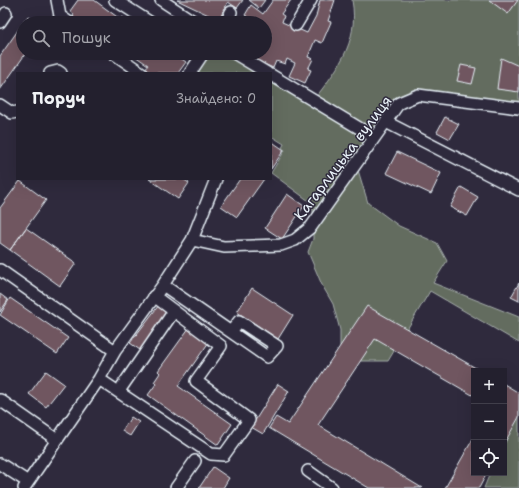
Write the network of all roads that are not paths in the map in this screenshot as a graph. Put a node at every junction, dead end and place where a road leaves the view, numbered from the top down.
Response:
1 (57, 0) edge
2 (115, 0) edge
3 (161, 0) edge
4 (311, 0) edge
5 (60, 16) edge
6 (140, 16) edge
7 (185, 16) edge
8 (296, 25) dead end
9 (123, 60) edge
10 (199, 60) edge
11 (246, 60) edge
12 (141, 72) edge
13 (191, 72) edge
14 (265, 72) edge
15 (272, 76) edge
16 (0, 105) edge
17 (519, 108) edge
18 (16, 112) edge
19 (386, 122) junction
20 (374, 137) junction
21 (216, 180) edge
22 (519, 190) edge
23 (192, 240) junction
24 (0, 270) edge
25 (163, 285) junction
26 (154, 296) junction
27 (174, 311) junction
28 (231, 332) dead end
29 (115, 351) junction
30 (99, 379) junction
31 (118, 391) junction
32 (0, 400) edge
33 (57, 440) junction
34 (195, 461) dead end
35 (0, 464) edge
36 (308, 471) dead end
37 (26, 485) edge
38 (176, 488) edge
39 (332, 488) edge

1 - 5 street
2 - 6 street
3 - 7 street
4 - 8 street
9 - 12 street
10 - 13 street
11 - 14 street
15 - 20 street
16 - 18 street
17 - 19 street, Кагарлицька вулиця
19 - 20 street, Кагарлицька вулиця
19 - 22 street
20 - 23 street, Кагарлицька вулиця
21 - 23 street
23 - 25 street
24 - 29 street
25 - 26 street
25 - 28 street
26 - 27 street
26 - 29 street
27 - 31 street
27 - 31 street
29 - 30 street
30 - 31 street
30 - 33 street
32 - 33 street
33 - 37 street
34 - 38 street
35 - 37 street
36 - 39 street

